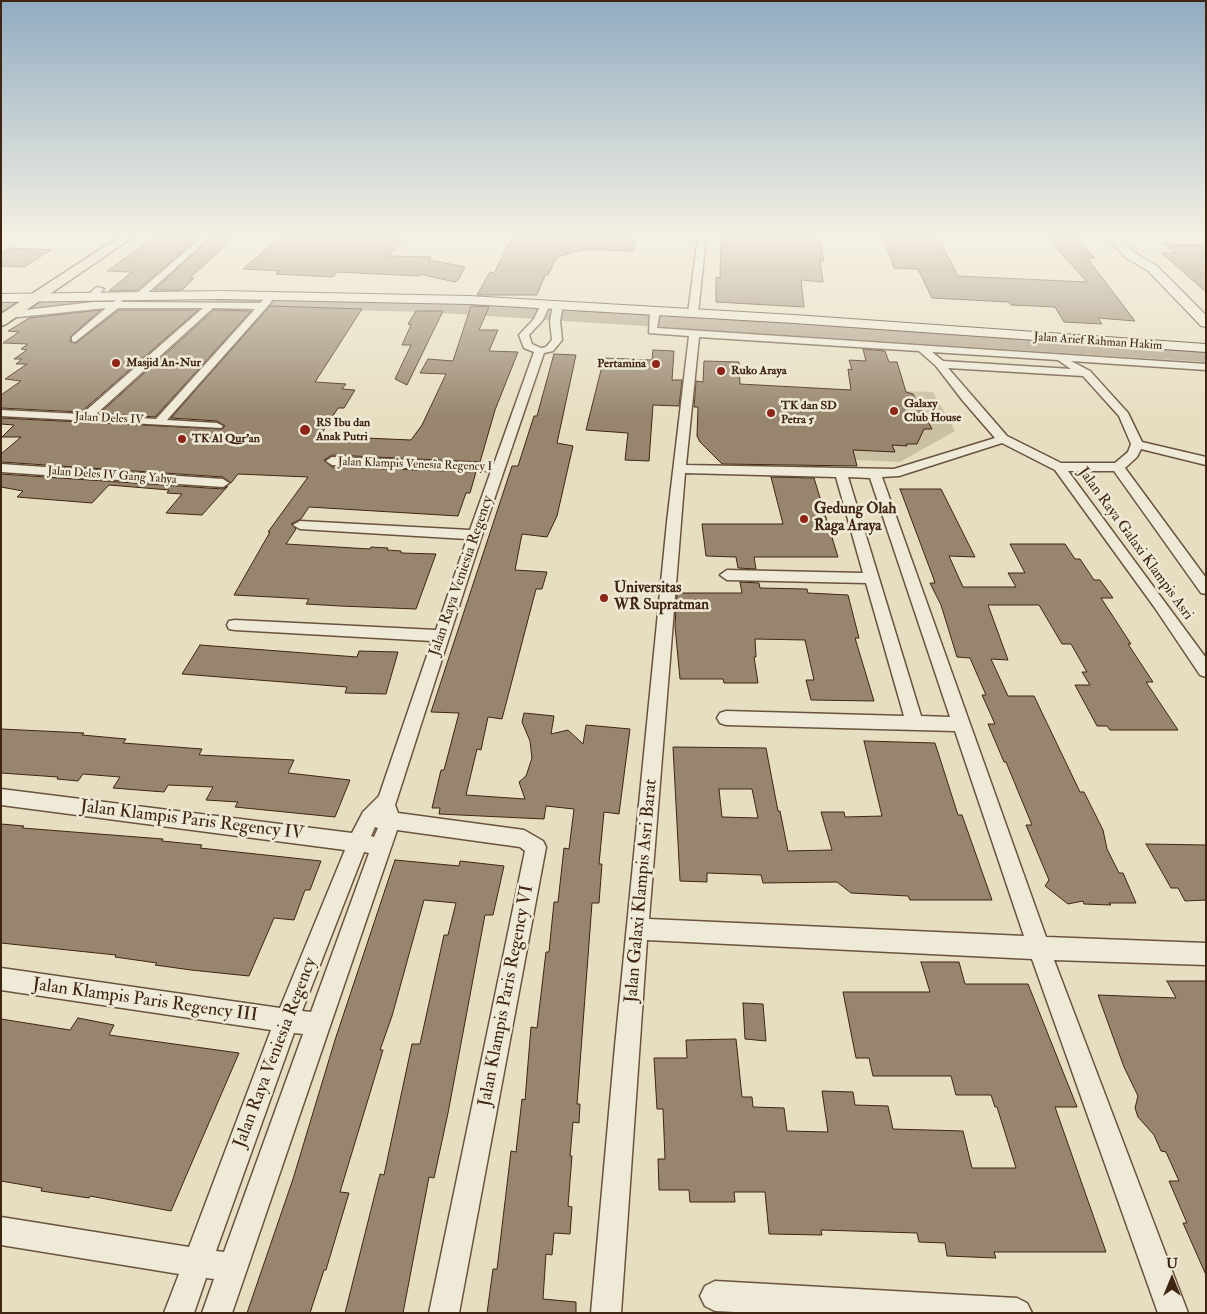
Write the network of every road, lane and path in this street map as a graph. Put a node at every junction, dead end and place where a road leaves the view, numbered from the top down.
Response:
1 (34, 298) edge
2 (45, 298) edge
3 (113, 298) edge
4 (130, 298) edge
5 (174, 298) edge
6 (409, 298) edge
7 (428, 298) edge
8 (694, 298) edge
9 (1182, 298) edge
10 (3, 299) edge
11 (32, 300) junction
12 (120, 301) junction
13 (215, 301) junction
14 (266, 301) junction
15 (655, 312) junction
16 (692, 313) junction
17 (548, 315) junction
18 (6, 316) edge
19 (1206, 323) edge
20 (780, 329) junction
21 (694, 334) junction
22 (75, 339) dead end
23 (920, 347) junction
24 (1206, 348) edge
25 (540, 351) junction
26 (1057, 358) junction
27 (1099, 360) junction
28 (940, 364) junction
29 (1206, 367) edge
30 (1086, 374) junction
31 (1, 413) edge
32 (86, 417) junction
33 (159, 422) junction
34 (217, 426) dead end
35 (1003, 439) junction
36 (1137, 444) junction
37 (332, 461) dead end
38 (1206, 461) edge
39 (1059, 467) junction
40 (1118, 467) junction
41 (1, 468) edge
42 (499, 468) junction
43 (679, 469) junction
44 (841, 474) junction
45 (875, 474) junction
46 (224, 483) dead end
47 (300, 525) dead end
48 (475, 535) junction
49 (727, 575) dead end
50 (872, 578) junction
51 (1206, 589) edge
52 (235, 625) dead end
53 (441, 636) junction
54 (1206, 671) edge
55 (726, 718) dead end
56 (915, 724) junction
57 (962, 724) junction
58 (1, 797) edge
59 (382, 813) junction
60 (358, 842) junction
61 (382, 845) junction
62 (638, 929) junction
63 (1039, 948) junction
64 (1206, 954) edge
65 (1, 980) edge
66 (286, 1022) junction
67 (319, 1025) junction
68 (1, 1231) edge
69 (197, 1263) junction
70 (233, 1268) junction
71 (715, 1296) dead end
72 (179, 1313) edge
73 (217, 1313) edge
74 (444, 1313) edge
75 (606, 1313) edge
76 (1017, 1313) edge
77 (1173, 1313) edge

1 - 11 main road
2 - 11 main road, Jalan Arief Rahman Hakim
3 - 12 main road, Jalan Arief Rahman Hakim
4 - 12 main road, Jalan Arief Rahman Hakim
5 - 13 main road, Jalan Arief Rahman Hakim
6 - 14 main road, Jalan Arief Rahman Hakim
7 - 17 main road, Jalan Arief Rahman Hakim
8 - 16 street
9 - 19 main road
10 - 11 main road, Jalan Arief Rahman Hakim
11 - 18 main road
12 - 13 street
12 - 18 street
12 - 22 street
13 - 14 main road, Jalan Arief Rahman Hakim
13 - 32 street
14 - 33 street
15 - 16 main road, Jalan Arief Rahman Hakim
15 - 17 main road, Jalan Arief Rahman Hakim
15 - 21 street
16 - 20 main road, Jalan Arief Rahman Hakim
17 - 25 street, Jalan Raya Veniesia Regency
17 - 25 street
20 - 21 street
20 - 23 street
20 - 24 main road, Jalan Arief Rahman Hakim
21 - 43 street, Jalan Galaxi Klampis Asri Barat
23 - 26 street
23 - 28 street, Jalan Raya Galaxi Klampis Asri
25 - 42 street, Jalan Raya Veniesia Regency
26 - 27 street
26 - 30 street
27 - 29 street
27 - 30 street
28 - 30 street
28 - 35 street, Jalan Raya Galaxi Klampis Asri
30 - 36 street
31 - 32 street, Jalan Deles IV
32 - 33 street, Jalan Deles IV
33 - 34 street, Jalan Deles IV
35 - 39 street, Jalan Raya Galaxi Klampis Asri
35 - 45 street
36 - 38 street
36 - 40 street
37 - 42 street, Jalan Klampis Venesia Regency I
39 - 40 street
39 - 54 street, Jalan Raya Galaxi Klampis Asri
40 - 51 street, Jalan Raya Galaxi Klampis Asri
41 - 46 street, Jalan Deles IV Gang Yahya
42 - 48 street, Jalan Raya Veniesia Regency
43 - 44 street
43 - 62 street, Jalan Galaxi Klampis Asri Barat
44 - 45 street
44 - 50 street
45 - 57 street
47 - 48 street
48 - 53 street, Jalan Raya Veniesia Regency
49 - 50 street
50 - 56 street
52 - 53 street
53 - 59 street, Jalan Raya Veniesia Regency
55 - 56 street
56 - 57 street
57 - 63 street
58 - 60 street, Jalan Klampis Paris Regency IV
59 - 60 street, Jalan Raya Veniesia Regency
59 - 61 street, Jalan Raya Veniesia Regency
59 - 74 street, Jalan Klampis Paris Regency VI
60 - 61 street, Jalan Klampis Paris Regency IV
60 - 66 street, Jalan Raya Veniesia Regency
61 - 67 street, Jalan Raya Veniesia Regency
62 - 63 street
62 - 75 street, Jalan Galaxi Klampis Asri Barat
63 - 64 street
63 - 77 street
65 - 66 street, Jalan Klampis Paris Regency III
66 - 67 street, Jalan Klampis Paris Regency III
66 - 69 street, Jalan Raya Veniesia Regency
67 - 70 street, Jalan Raya Veniesia Regency
68 - 69 street
69 - 70 street
69 - 72 street, Jalan Raya Veniesia Regency
70 - 73 street, Jalan Raya Veniesia Regency
71 - 76 street

